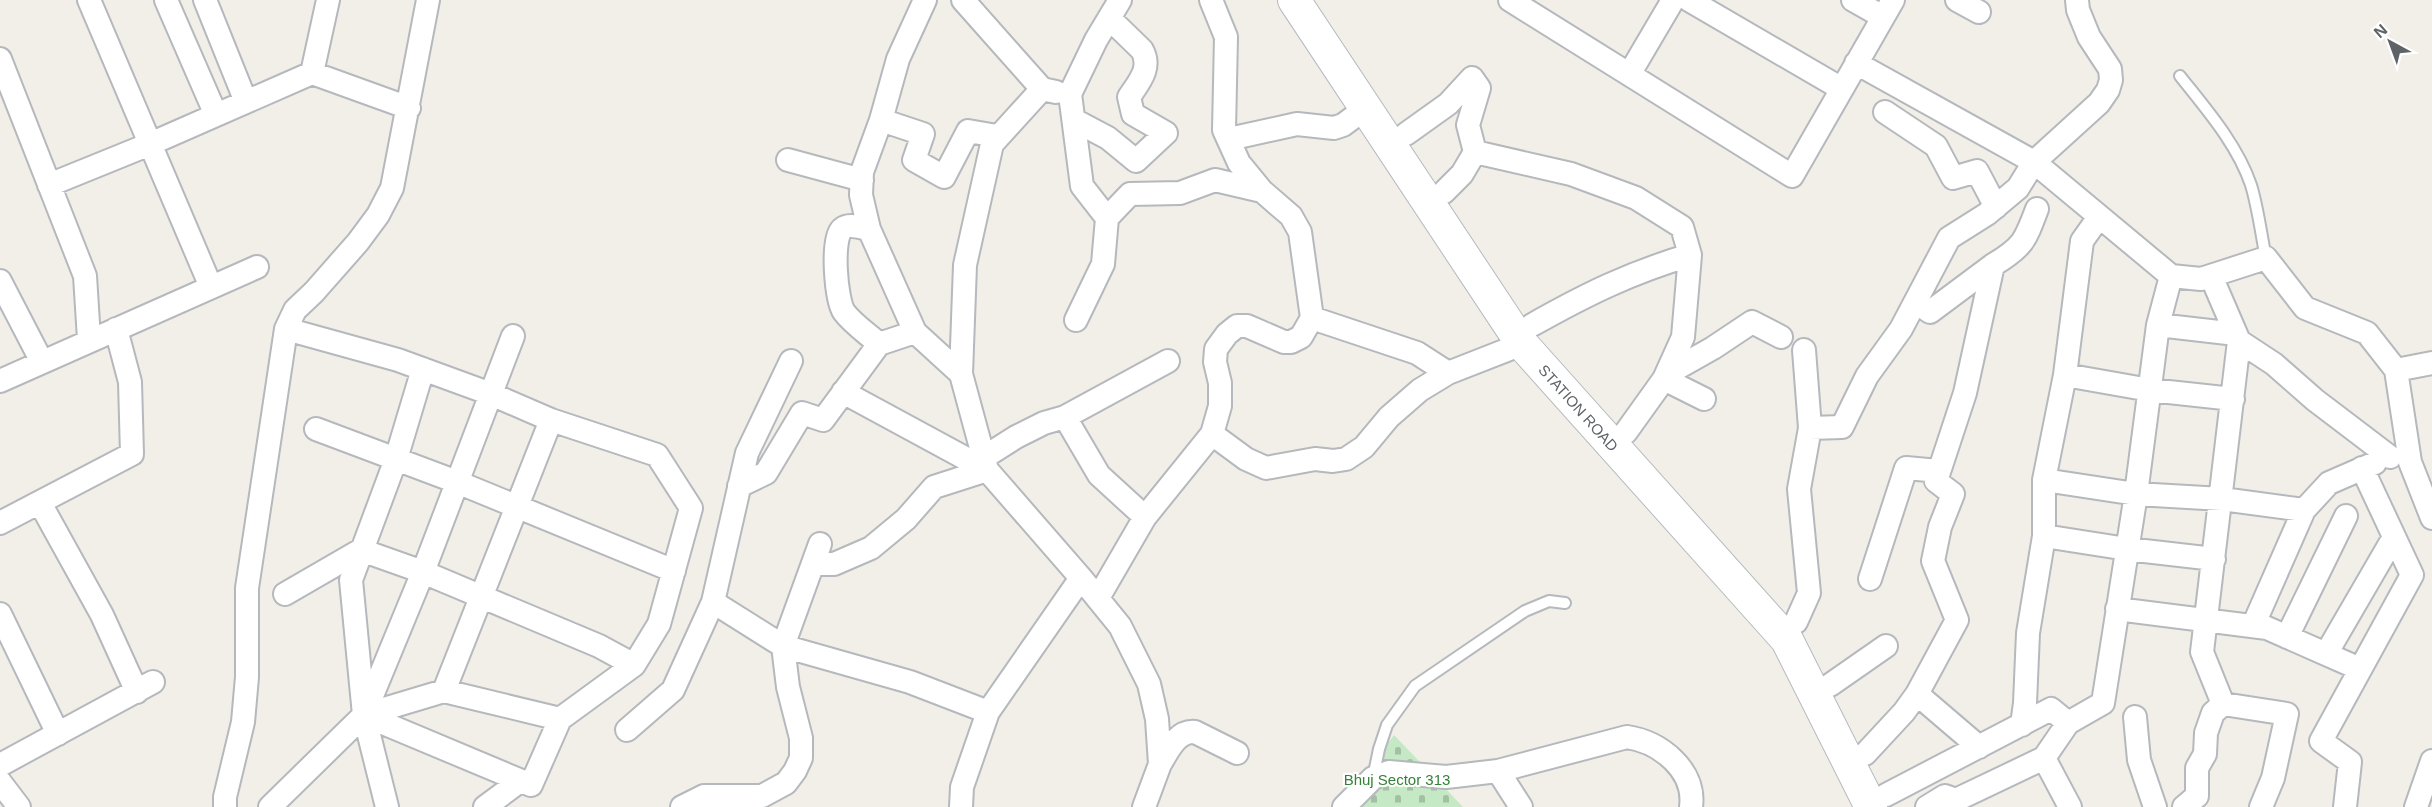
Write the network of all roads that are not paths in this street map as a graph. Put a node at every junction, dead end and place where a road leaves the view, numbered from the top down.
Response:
1 (89, 0) edge
2 (166, 0) edge
3 (205, 0) edge
4 (328, 0) edge
5 (428, 0) edge
6 (926, 0) edge
7 (963, 0) edge
8 (1211, 0) edge
9 (1294, 0) edge
10 (1317, 0) edge
11 (1510, 0) edge
12 (1673, 0) edge
13 (1689, 0) edge
14 (1853, 0) edge
15 (1957, 0) edge
16 (2077, 0) edge
17 (1115, 9) edge
18 (1888, 9) edge
19 (1979, 12) dead end
20 (0, 59) edge
21 (1856, 63) junction
22 (312, 73) junction
23 (1630, 73) junction
24 (2180, 76) dead end
25 (1042, 89) junction
26 (1842, 89) junction
27 (1070, 94) junction
28 (246, 102) junction
29 (409, 108) junction
30 (1366, 108) junction
31 (1885, 112) dead end
32 (216, 115) junction
33 (881, 120) junction
34 (1074, 120) junction
35 (1406, 134) junction
36 (997, 136) junction
37 (1228, 139) junction
38 (150, 144) junction
39 (1475, 152) junction
40 (788, 160) dead end
41 (2034, 162) junction
42 (862, 180) junction
43 (49, 185) junction
44 (1262, 191) junction
45 (1444, 192) junction
46 (1996, 207) junction
47 (2037, 209) dead end
48 (2099, 217) junction
49 (1107, 218) junction
50 (869, 229) junction
51 (1690, 255) junction
52 (2266, 258) junction
53 (1993, 265) junction
54 (257, 267) dead end
55 (2171, 276) junction
56 (2211, 276) junction
57 (0, 281) edge
58 (211, 287) junction
59 (1916, 302) junction
60 (1312, 318) junction
61 (1076, 320) dead end
62 (2158, 325) junction
63 (116, 329) junction
64 (286, 329) junction
65 (915, 332) junction
66 (1527, 334) junction
67 (513, 336) dead end
68 (1781, 337) dead end
69 (2237, 338) junction
70 (89, 339) junction
71 (879, 344) junction
72 (1804, 350) dead end
73 (791, 361) dead end
74 (1168, 361) dead end
75 (42, 362) junction
76 (2432, 363) edge
77 (423, 369) junction
78 (2397, 370) junction
79 (1448, 373) junction
80 (961, 374) junction
81 (2066, 375) junction
82 (1666, 376) junction
83 (0, 381) edge
84 (2150, 390) junction
85 (843, 392) junction
86 (491, 394) junction
87 (1704, 399) dead end
88 (2233, 399) junction
89 (1065, 417) junction
90 (551, 420) junction
91 (1810, 428) junction
92 (316, 429) dead end
93 (1626, 432) junction
94 (1212, 434) junction
95 (2399, 453) junction
96 (396, 459) junction
97 (985, 464) junction
98 (2362, 468) junction
99 (1939, 471) junction
100 (2044, 480) junction
101 (457, 482) junction
102 (739, 486) junction
103 (2321, 491) junction
104 (2136, 494) junction
105 (2222, 499) junction
106 (40, 503) junction
107 (518, 508) junction
108 (2304, 510) junction
109 (2383, 512) junction
110 (3, 514) edge
111 (2346, 516) junction
112 (1145, 517) junction
113 (2432, 518) edge
114 (2044, 536) junction
115 (2394, 537) junction
116 (2127, 549) junction
117 (361, 550) junction
118 (2214, 559) junction
119 (674, 571) junction
120 (423, 572) junction
121 (1081, 578) junction
122 (1870, 579) dead end
123 (285, 594) dead end
124 (483, 597) junction
125 (1098, 598) junction
126 (713, 602) junction
127 (1565, 603) dead end
128 (2117, 609) junction
129 (0, 614) edge
130 (2206, 620) junction
131 (1796, 622) junction
132 (2253, 626) junction
133 (2287, 637) junction
134 (783, 646) junction
135 (1886, 646) dead end
136 (2326, 654) junction
137 (634, 665) junction
138 (2360, 669) junction
139 (1830, 685) junction
140 (444, 691) junction
141 (1917, 693) junction
142 (2223, 704) junction
143 (988, 712) junction
144 (364, 716) junction
145 (2135, 717) dead end
146 (560, 719) junction
147 (2068, 723) junction
148 (2022, 725) junction
149 (627, 730) dead end
150 (58, 734) junction
151 (1979, 747) junction
152 (1237, 753) dead end
153 (1865, 754) junction
154 (2044, 758) junction
155 (2432, 761) edge
156 (1160, 764) junction
157 (0, 765) edge
158 (1498, 771) junction
159 (1373, 778) junction
160 (520, 781) junction
161 (0, 782) edge
162 (763, 801) edge
163 (1883, 803) edge
164 (1957, 804) edge
165 (19, 807) edge
166 (225, 807) edge
167 (270, 807) edge
168 (387, 807) edge
169 (485, 807) edge
170 (682, 807) edge
171 (961, 807) edge
172 (1144, 807) edge
173 (1344, 807) edge
174 (1521, 807) edge
175 (1691, 807) edge
176 (1927, 807) edge
177 (2070, 807) edge
178 (2155, 807) edge
179 (2184, 807) edge
180 (2261, 807) edge
181 (2345, 807) edge
182 (2416, 807) edge

1 - 38 street
2 - 32 street
3 - 28 street
4 - 22 street
5 - 29 street
6 - 33 street
7 - 25 street
8 - 37 street
9 - 30 street, STATION ROAD
10 - 35 street, STATION ROAD
11 - 23 street
12 - 23 street
13 - 26 street
14 - 18 street
15 - 19 street
16 - 41 street
17 - 27 street
17 - 34 street
18 - 21 street
20 - 43 street
21 - 26 street
21 - 41 street
22 - 28 street
22 - 29 street
23 - 26 street
24 - 52 lane
25 - 27 street
25 - 36 street
27 - 34 street
28 - 32 street
29 - 64 street
30 - 37 street
30 - 66 street, STATION ROAD
31 - 46 street
32 - 38 street
33 - 36 street
33 - 42 street
34 - 49 street
35 - 39 street
35 - 45 street, STATION ROAD
36 - 80 street
37 - 44 street
38 - 43 street
38 - 58 street
39 - 45 street
39 - 51 street
40 - 42 street
41 - 46 street
41 - 48 street
42 - 50 street
43 - 70 street
44 - 49 street
44 - 60 street
45 - 66 street, STATION ROAD
46 - 59 street
47 - 53 street
48 - 55 street
48 - 81 street
49 - 61 street
50 - 65 street
50 - 71 street
51 - 66 street
51 - 82 street
52 - 56 street
52 - 78 street
53 - 59 street
53 - 99 street
54 - 58 street
55 - 56 street
55 - 62 street
56 - 69 street
57 - 75 street
58 - 63 street
59 - 91 street
60 - 79 street
60 - 94 street
62 - 69 street
62 - 84 street
63 - 70 street
63 - 106 street
64 - 77 street
64 - 166 street
65 - 71 street
65 - 80 street
66 - 79 street
66 - 93 street, STATION ROAD
66 - 163 street, STATION ROAD
67 - 86 street
68 - 82 street
69 - 88 street
69 - 95 street
70 - 75 street
71 - 85 street
72 - 91 street
73 - 102 street
74 - 89 street
75 - 83 street
76 - 78 street
77 - 86 street
77 - 96 street
78 - 95 street
79 - 94 street
80 - 97 street
81 - 84 street
81 - 100 street
82 - 87 street
82 - 93 street
84 - 88 street
84 - 104 street
85 - 97 street
85 - 102 street
86 - 90 street
86 - 101 street
88 - 105 street
89 - 97 street
89 - 112 street
90 - 107 street
90 - 119 street
91 - 131 street
92 - 96 street
93 - 131 street, STATION ROAD
94 - 112 street
95 - 98 street
95 - 113 street
96 - 101 street
96 - 117 street
97 - 121 street
97 - 134 street
98 - 103 street
98 - 109 street
99 - 122 street
99 - 141 street
100 - 104 street
100 - 114 street
101 - 107 street
101 - 120 street
102 - 126 street
103 - 108 street
103 - 111 street
104 - 105 street
104 - 116 street
105 - 108 street
105 - 118 street
106 - 110 street
106 - 150 street
107 - 119 street
107 - 124 street
108 - 132 street
109 - 111 street
109 - 115 street
111 - 133 street
112 - 125 street
114 - 116 street
114 - 148 street
115 - 136 street
115 - 138 street
116 - 118 street
116 - 128 street
117 - 120 street
117 - 123 street
117 - 144 street
118 - 130 street
119 - 137 street
120 - 124 street
120 - 144 street
121 - 125 street
121 - 143 street
124 - 137 street
124 - 140 street
125 - 156 street
126 - 134 street
126 - 149 street
127 - 159 lane
128 - 130 street
128 - 147 street
129 - 150 street
130 - 132 street
130 - 142 street
131 - 139 street, STATION ROAD
132 - 133 street
133 - 136 street
134 - 143 street
134 - 162 street
135 - 139 street
136 - 138 street
137 - 146 street
138 - 181 street
139 - 153 street, STATION ROAD
140 - 144 street
140 - 146 street
141 - 151 street
141 - 153 street
142 - 179 street
142 - 180 street
143 - 171 street
144 - 160 street
144 - 167 street
144 - 168 street
145 - 178 street
146 - 160 street
147 - 148 street
147 - 154 street
148 - 151 street
150 - 157 street
151 - 163 street
152 - 156 street
153 - 163 street, STATION ROAD
154 - 164 street
154 - 177 street
155 - 182 street
156 - 172 street
158 - 159 street
158 - 174 street
158 - 175 street
159 - 173 street
160 - 169 street
161 - 165 street
162 - 170 street
164 - 176 street

